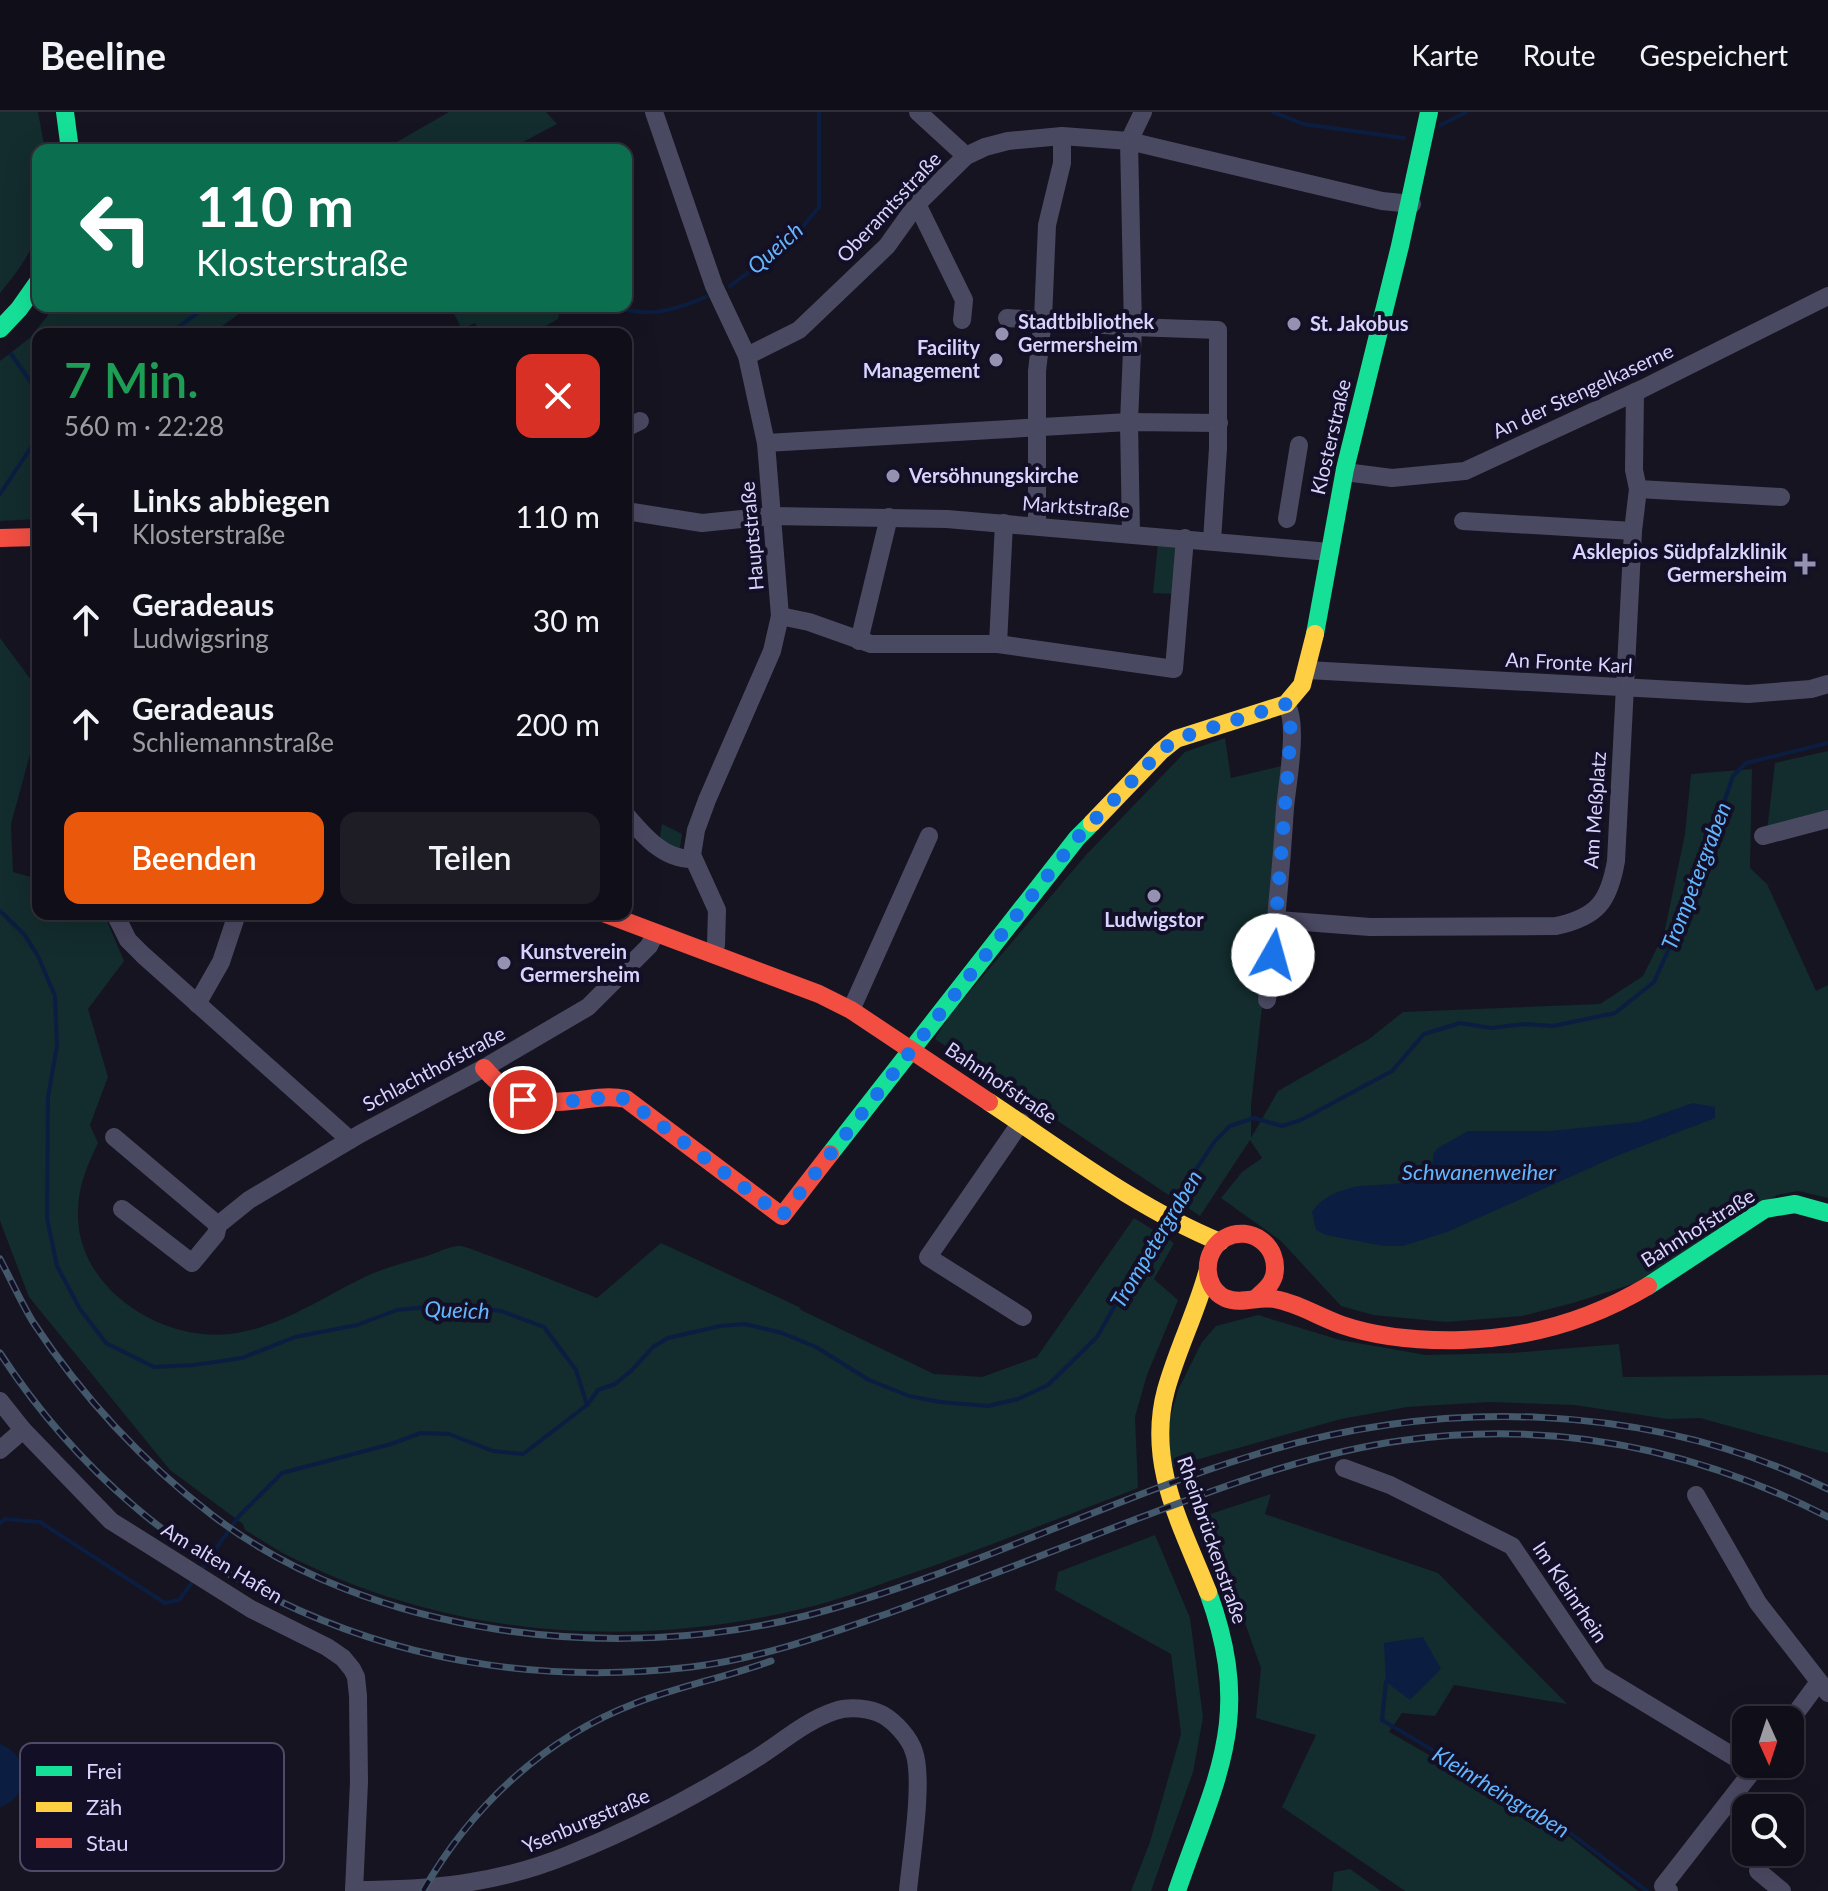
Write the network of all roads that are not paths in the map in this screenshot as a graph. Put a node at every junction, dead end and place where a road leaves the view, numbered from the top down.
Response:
1 (65, 112) edge
2 (654, 112) edge
3 (918, 112) edge
4 (1143, 112) edge
5 (1429, 112) edge
6 (1062, 136) junction
7 (1129, 141) junction
8 (69, 144) edge
9 (966, 156) junction
10 (917, 204) junction
11 (1412, 204) junction
12 (32, 291) edge
13 (1828, 296) edge
14 (1007, 318) dead end
15 (1043, 319) junction
16 (962, 320) dead end
17 (1133, 327) junction
18 (0, 329) edge
19 (747, 356) junction
20 (1635, 392) junction
21 (1129, 422) junction
22 (1219, 423) junction
23 (1038, 428) junction
24 (766, 443) junction
25 (1299, 445) dead end
26 (1345, 472) junction
27 (1638, 489) junction
28 (1781, 497) dead end
29 (632, 512) edge
30 (772, 516) junction
31 (889, 517) junction
32 (1287, 519) dead end
33 (1463, 521) dead end
34 (1004, 523) junction
35 (1037, 526) junction
36 (1633, 531) junction
37 (1131, 533) junction
38 (32, 537) edge
39 (0, 538) edge
40 (1185, 538) junction
41 (1212, 541) junction
42 (1329, 552) junction
43 (780, 616) junction
44 (859, 641) junction
45 (998, 644) junction
46 (1307, 670) junction
47 (1828, 684) edge
48 (1625, 688) junction
49 (1286, 704) junction
50 (1828, 819) edge
51 (632, 822) edge
52 (929, 836) dead end
53 (1763, 836) dead end
54 (693, 859) junction
55 (118, 920) edge
56 (235, 920) edge
57 (621, 920) edge
58 (1278, 920) junction
59 (655, 934) junction
60 (713, 954) junction
61 (1267, 1000) dead end
62 (197, 1004) junction
63 (851, 1010) junction
64 (912, 1049) junction
65 (484, 1068) junction
66 (1021, 1122) junction
67 (114, 1137) dead end
68 (350, 1140) junction
69 (122, 1209) dead end
70 (1828, 1213) edge
71 (218, 1225) junction
72 (1180, 1225) junction
73 (1220, 1242) junction
74 (1208, 1266) junction
75 (1276, 1269) junction
76 (1639, 1291) junction
77 (1255, 1299) junction
78 (1235, 1301) junction
79 (1023, 1317) dead end
80 (1166, 1387) junction
81 (0, 1401) edge
82 (23, 1430) junction
83 (0, 1450) edge
84 (1344, 1468) dead end
85 (1696, 1495) dead end
86 (1823, 1688) edge
87 (1804, 1707) edge
88 (1732, 1754) edge
89 (1742, 1778) edge
90 (1758, 1871) dead end
91 (1666, 1889) edge
92 (354, 1891) edge
93 (908, 1891) edge
94 (1177, 1891) edge
95 (1782, 1891) edge

1 - 8 street
2 - 19 street, Hauptstraße
3 - 9 street
4 - 7 street
5 - 11 street, Klosterstraße
6 - 7 street, Oberamtsstraße
6 - 9 street, Oberamtsstraße
6 - 15 street
7 - 11 street, Oberamtsstraße
7 - 17 street
9 - 10 street, Oberamtsstraße
10 - 16 street
10 - 19 street, Oberamtsstraße
11 - 26 street, Klosterstraße
12 - 18 street
13 - 20 street, An der Stengelkaserne
14 - 15 street
15 - 17 street
15 - 23 street
17 - 21 street
17 - 22 street
19 - 24 street, Hauptstraße
20 - 26 street, An der Stengelkaserne
20 - 27 street, Am Meßplatz
21 - 22 street
21 - 23 street
21 - 37 street
22 - 41 street
23 - 24 street
23 - 35 street
24 - 30 street, Hauptstraße
25 - 32 street
26 - 42 street, Klosterstraße
27 - 28 street
27 - 36 street, Am Meßplatz
29 - 30 street, Marktstraße
30 - 31 street, Marktstraße
30 - 43 street, Hauptstraße
31 - 34 street, Marktstraße
31 - 44 street
33 - 36 street
34 - 35 street, Marktstraße
34 - 45 street
35 - 37 street, Marktstraße
36 - 48 street, Am Meßplatz
37 - 40 street, Marktstraße
38 - 39 street
40 - 41 street, Marktstraße
40 - 45 street
41 - 42 street, Marktstraße
42 - 46 street, Klosterstraße
43 - 44 street
43 - 54 street, Hauptstraße
44 - 45 street
46 - 48 street, An Fronte Karl
46 - 49 street, Klosterstraße
47 - 48 street, An Fronte Karl
48 - 58 street, Am Meßplatz
49 - 58 street
49 - 64 street
50 - 53 street
51 - 54 street
52 - 63 street
54 - 60 street
55 - 62 street
56 - 62 street
57 - 59 street, Bahnhofstraße
58 - 61 street
59 - 60 street, Bahnhofstraße
59 - 65 street, Schlachthofstraße
60 - 63 street, Bahnhofstraße
62 - 68 street
63 - 64 street, Bahnhofstraße
64 - 65 street
64 - 66 street, Bahnhofstraße
65 - 68 street, Schlachthofstraße
66 - 72 street, Bahnhofstraße
66 - 79 street
67 - 71 street
68 - 71 street, Schlachthofstraße
69 - 71 street, Schlachthofstraße
70 - 76 street, Bahnhofstraße
72 - 73 street, Bahnhofstraße
72 - 74 street, Bahnhofstraße
73 - 74 street
73 - 75 street, Bahnhofstraße
74 - 78 street, Bahnhofstraße
74 - 80 street, Rheinbrückenstraße
75 - 76 street, Bahnhofstraße
75 - 77 street
76 - 77 street, Bahnhofstraße
77 - 78 street, Bahnhofstraße
78 - 80 street, Rheinbrückenstraße
80 - 94 street, Rheinbrückenstraße
81 - 82 street, Am alten Hafen
82 - 83 street
82 - 92 street, Am alten Hafen
84 - 88 street, Im Kleinrhein
85 - 86 street
86 - 87 street
89 - 91 street, Im Kleinrhein
90 - 95 street
92 - 93 street, Ysenburgstraße

